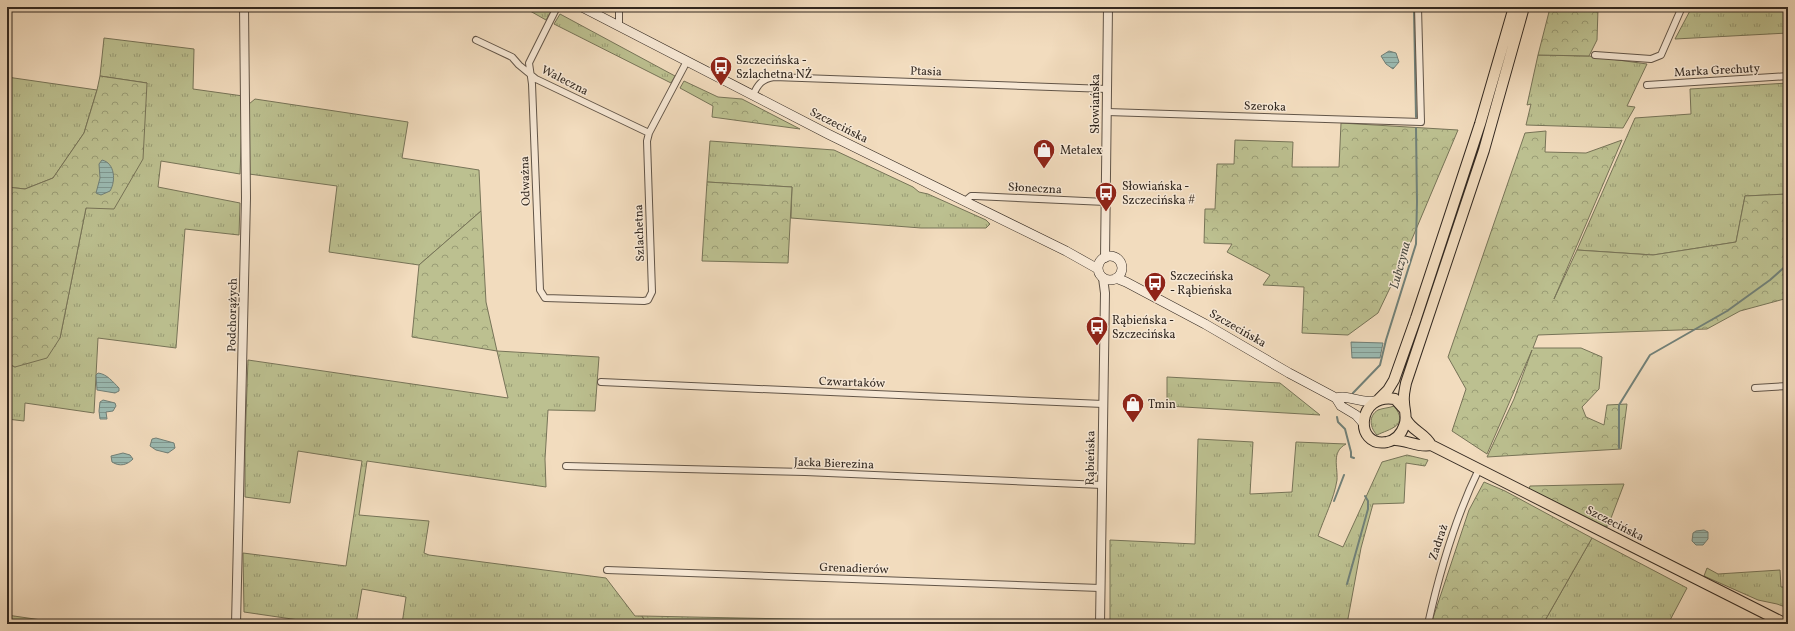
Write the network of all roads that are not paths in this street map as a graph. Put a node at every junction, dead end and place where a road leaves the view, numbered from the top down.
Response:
1 (244, 7) edge
2 (557, 7) edge
3 (582, 7) edge
4 (619, 7) edge
5 (1108, 7) edge
6 (1418, 7) edge
7 (1514, 7) edge
8 (1524, 7) edge
9 (1682, 7) edge
10 (619, 26) junction
11 (476, 40) dead end
12 (1595, 55) dead end
13 (687, 61) junction
14 (530, 72) junction
15 (1788, 76) edge
16 (1647, 84) dead end
17 (1107, 88) junction
18 (753, 95) junction
19 (1107, 112) junction
20 (649, 133) junction
21 (965, 202) junction
22 (1106, 202) junction
23 (1103, 259) junction
24 (1112, 277) junction
25 (540, 290) joint
26 (600, 382) dead end
27 (1788, 386) edge
28 (1755, 388) dead end
29 (1336, 398) junction
30 (1377, 400) junction
31 (1103, 404) junction
32 (1404, 409) junction
33 (1406, 419) junction
34 (1364, 424) junction
35 (1395, 440) junction
36 (1431, 445) junction
37 (566, 466) dead end
38 (1479, 469) junction
39 (1102, 485) junction
40 (608, 570) dead end
41 (1100, 588) junction
42 (236, 624) edge
43 (1100, 624) edge
44 (1428, 624) edge
45 (1786, 624) edge

1 - 42 street, Podchorążych
2 - 14 street
3 - 10 main road, Szczecińska
4 - 10 street
5 - 17 street, Słowiańska
6 - 19 street, Szeroka
7 - 30 main road
8 - 32 main road
9 - 12 street
10 - 13 main road, Szczecińska
11 - 14 street, Waleczna
13 - 18 main road, Szczecińska
13 - 20 street, Szlachetna
14 - 20 street, Waleczna
14 - 25 street, Odważna
15 - 16 street, Marka Grechuty
17 - 18 street, Ptasia
17 - 19 street, Słowiańska
18 - 21 main road, Szczecińska
19 - 22 street, Słowiańska
20 - 25 street, Szlachetna
21 - 22 street, Słoneczna
21 - 23 main road, Szczecińska
22 - 23 street, Słowiańska
23 - 24 main road
23 - 24 main road
24 - 29 main road, Szczecińska
24 - 31 street, Rąbieńska
26 - 31 street, Czwartaków
27 - 28 street
29 - 30 main road, Szczecińska
29 - 34 main road, Szczecińska
30 - 32 main road
30 - 34 main road
31 - 39 street, Rąbieńska
32 - 33 main road
33 - 35 main road
33 - 36 main road, Szczecińska
34 - 35 main road
35 - 36 main road, Szczecińska
36 - 38 main road, Szczecińska
37 - 39 street, Jacka Bierezina
38 - 44 street, Zadraż
38 - 45 main road, Szczecińska
39 - 41 street, Rąbieńska
40 - 41 street, Grenadierów
41 - 43 street, Rąbieńska

